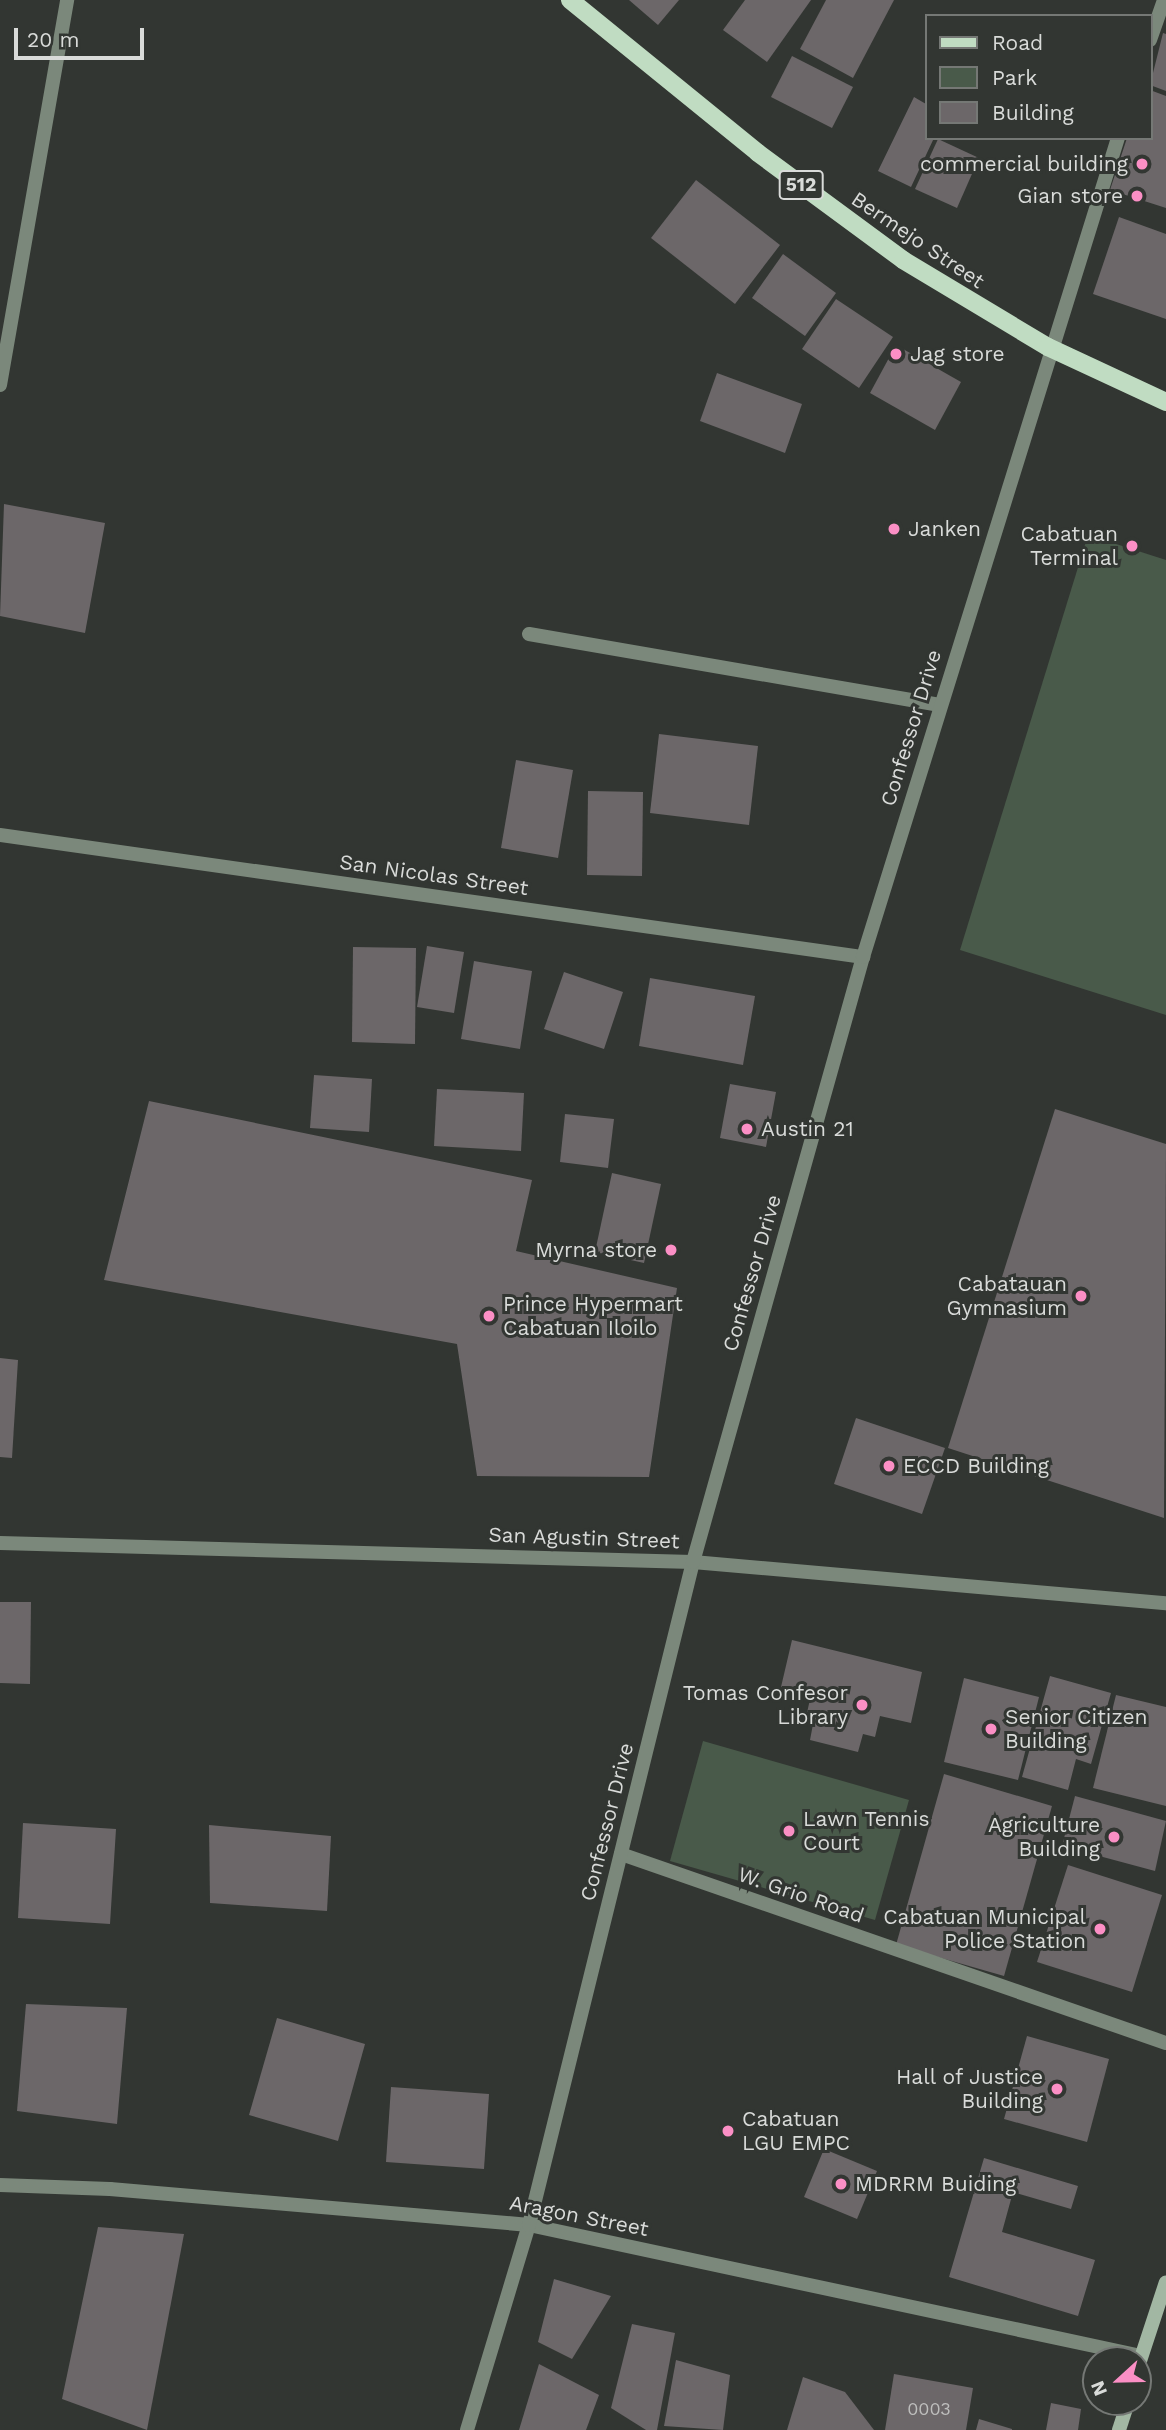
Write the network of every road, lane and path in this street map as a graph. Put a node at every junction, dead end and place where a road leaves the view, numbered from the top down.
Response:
1 (67, 0) edge
2 (570, 0) edge
3 (1164, 0) edge
4 (1152, 34) edge
5 (1117, 140) edge
6 (1048, 347) junction
7 (0, 385) edge
8 (1166, 402) edge
9 (529, 634) dead end
10 (940, 705) junction
11 (0, 835) edge
12 (863, 957) junction
13 (0, 1543) edge
14 (693, 1562) junction
15 (1166, 1603) edge
16 (621, 1854) junction
17 (1166, 2043) edge
18 (0, 2185) edge
19 (529, 2225) junction
20 (1166, 2282) edge
21 (1145, 2346) edge
22 (1082, 2349) edge
23 (467, 2430) edge

1 - 7 street
2 - 6 main road, Bermejo Street / 512
3 - 4 street
5 - 6 street, Confessor Drive
6 - 8 main road, Bermejo Street / 512
6 - 10 street, Confessor Drive
9 - 10 street
10 - 12 street, Confessor Drive
11 - 12 street, San Nicolas Street
12 - 14 street, Confessor Drive
13 - 14 street, San Agustin Street
14 - 15 street, San Agustin Street
14 - 16 street, Confessor Drive
16 - 17 street, W. Grio Road
16 - 19 street, Confessor Drive
18 - 19 street, Aragon Street
19 - 22 street, Aragon Street
19 - 23 street, Confessor Drive
20 - 21 main road

